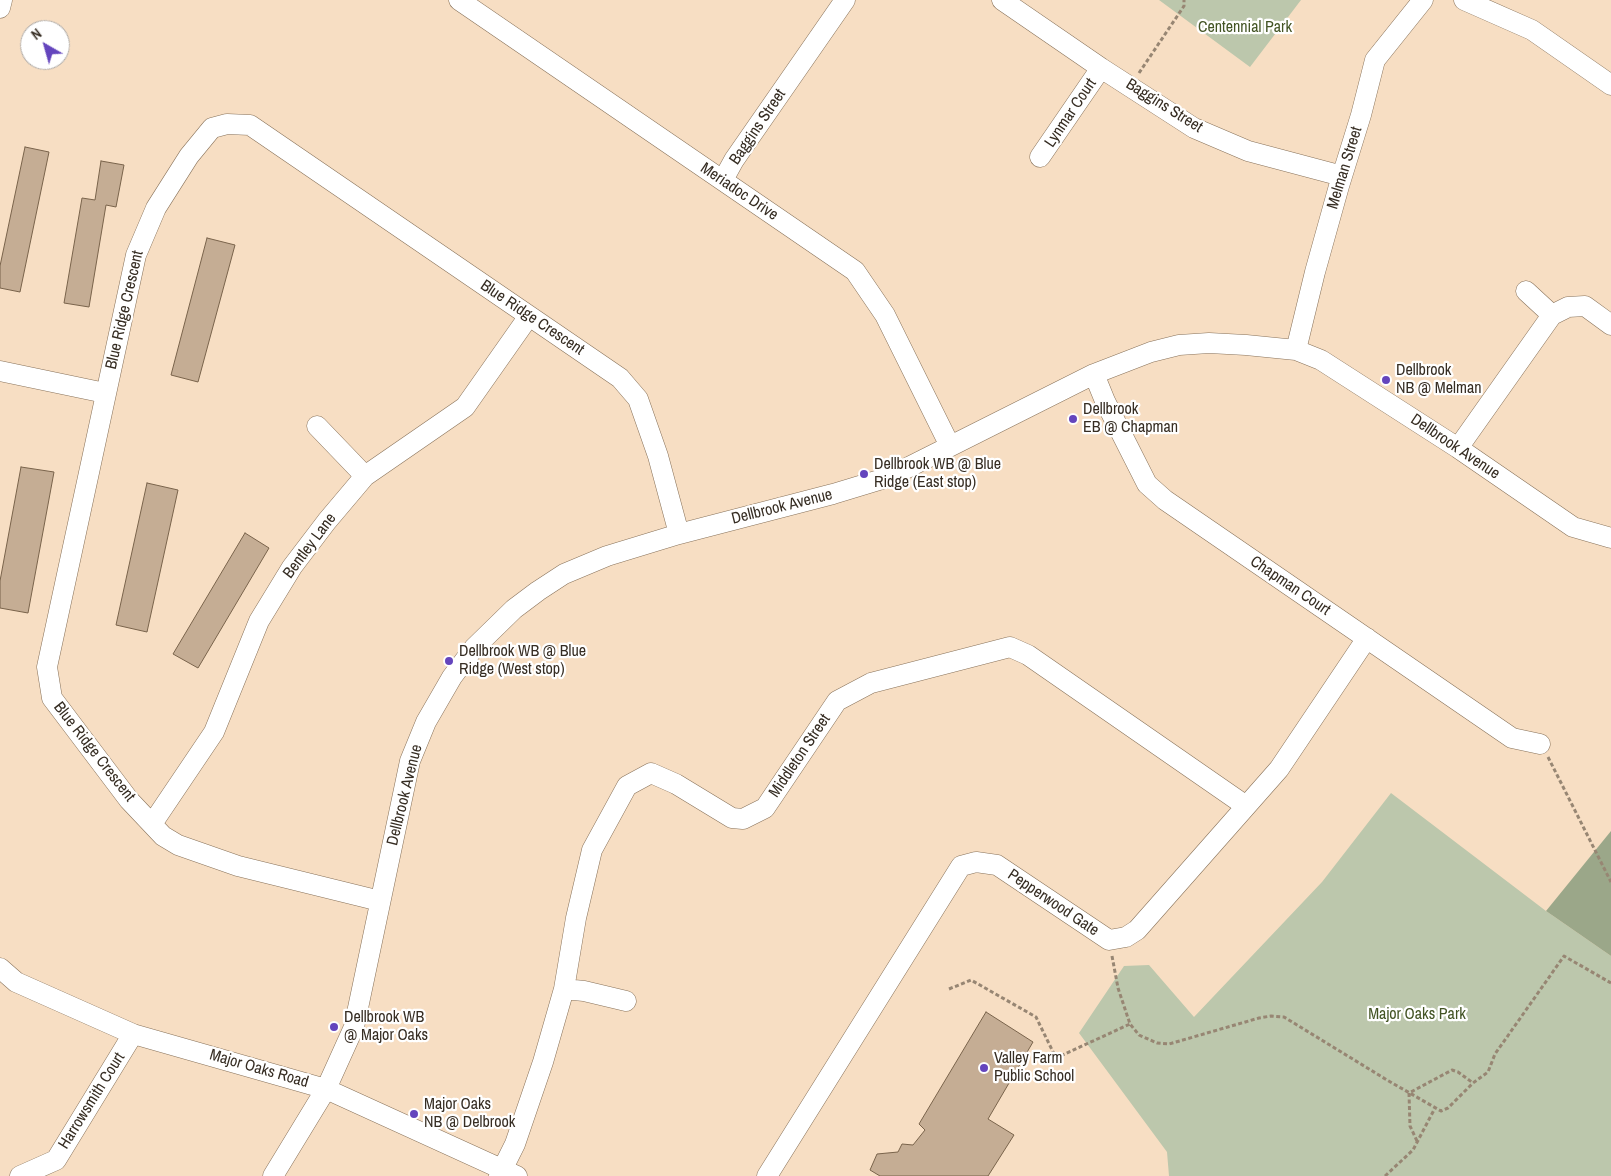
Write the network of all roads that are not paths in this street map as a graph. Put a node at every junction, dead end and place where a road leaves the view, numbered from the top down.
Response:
1 (2, 0) edge
2 (459, 0) edge
3 (845, 0) edge
4 (1002, 0) edge
5 (1423, 0) edge
6 (1464, 0) edge
7 (0, 8) edge
8 (1102, 68) junction
9 (1611, 85) edge
10 (1040, 158) dead end
11 (1342, 176) junction
12 (723, 180) junction
13 (1526, 290) dead end
14 (1552, 315) junction
15 (529, 316) junction
16 (1611, 325) edge
17 (1296, 350) junction
18 (0, 370) edge
19 (1094, 374) junction
20 (105, 393) junction
21 (317, 426) dead end
22 (950, 446) junction
23 (1458, 448) junction
24 (365, 476) junction
25 (679, 534) junction
26 (1611, 538) edge
27 (1367, 638) junction
28 (1540, 744) road end
29 (1246, 806) junction
30 (152, 824) junction
31 (380, 901) junction
32 (0, 968) edge
33 (564, 989) junction
34 (626, 1000) dead end
35 (133, 1034) junction
36 (326, 1089) junction
37 (506, 1174) edge
38 (20, 1176) edge
39 (273, 1176) edge
40 (767, 1176) edge

1 - 7 street
2 - 12 street, Meriadoc Drive
3 - 12 street, Baggins Street
4 - 8 street, Baggins Street
5 - 11 street, Melman Street
6 - 9 street
8 - 10 street, Lynmar Court
8 - 11 street, Baggins Street
11 - 17 street, Melman Street
12 - 22 street, Meriadoc Drive
13 - 14 street
14 - 16 street
14 - 23 street
15 - 20 street, Blue Ridge Crescent
15 - 24 street, Bentley Lane
15 - 25 street, Blue Ridge Crescent
17 - 19 street, Dellbrook Avenue
17 - 23 street, Dellbrook Avenue
18 - 20 street
19 - 22 street, Dellbrook Avenue
19 - 27 street, Chapman Court
20 - 30 street, Blue Ridge Crescent
21 - 24 street
22 - 25 street, Dellbrook Avenue
23 - 26 street, Dellbrook Avenue
24 - 30 street, Bentley Lane
25 - 31 street, Dellbrook Avenue
27 - 28 street, Chapman Court
27 - 29 street, Pepperwood Gate
29 - 33 street, Middleton Street
29 - 40 street, Pepperwood Gate
30 - 31 street, Blue Ridge Crescent
31 - 36 street, Dellbrook Avenue
32 - 35 street, Major Oaks Road
33 - 34 street
33 - 37 street, Middleton Street
35 - 36 street, Major Oaks Road
35 - 38 street, Harrowsmith Court
36 - 37 street, Major Oaks Road
36 - 39 street, Dellbrook Avenue

